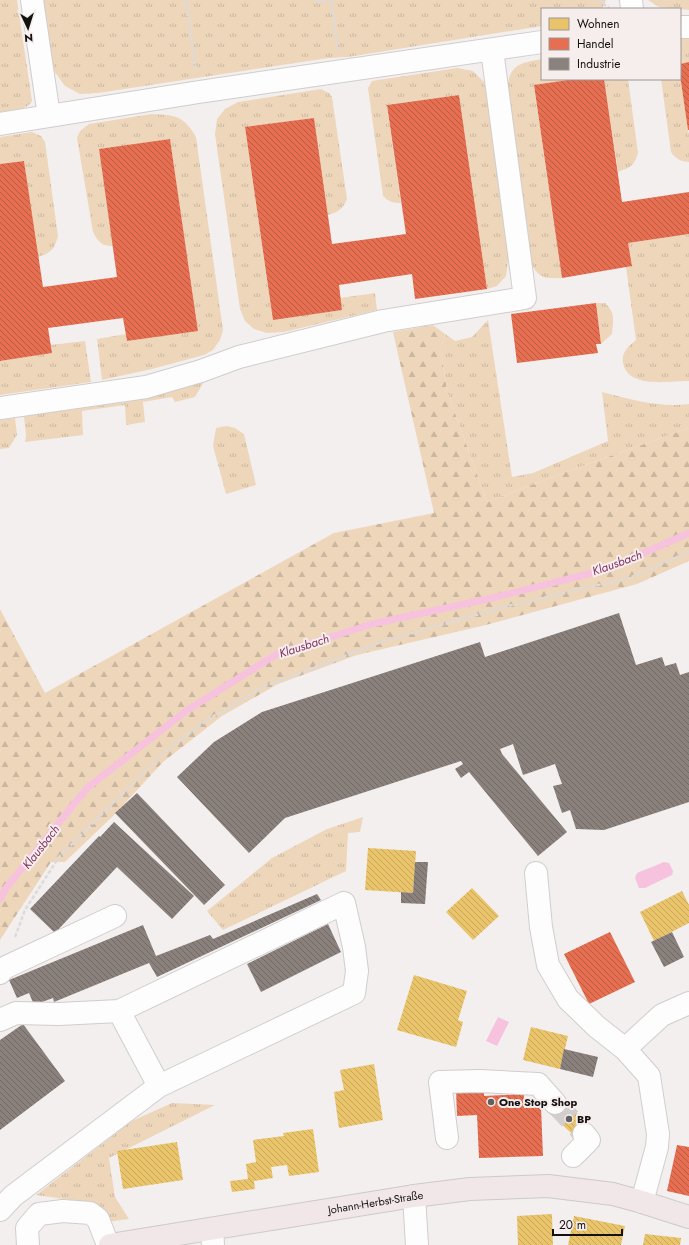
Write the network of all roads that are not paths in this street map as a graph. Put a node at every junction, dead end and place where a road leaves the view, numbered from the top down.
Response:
1 (32, 0) edge
2 (541, 42) edge
3 (492, 50) junction
4 (49, 116) junction
5 (0, 124) edge
6 (0, 408) edge
7 (536, 873) dead end
8 (115, 916) dead end
9 (2, 970) edge
10 (689, 1004) edge
11 (119, 1011) junction
12 (0, 1020) edge
13 (625, 1049) junction
14 (159, 1086) junction
15 (555, 1104) tunnel mouth
16 (584, 1134) dead end
17 (447, 1138) dead end
18 (573, 1156) dead end
19 (414, 1196) junction
20 (642, 1202) junction
21 (0, 1210) edge
22 (689, 1217) edge
23 (212, 1237) edge
24 (28, 1245) edge
25 (109, 1245) edge
26 (417, 1245) edge

1 - 4 street
2 - 3 street
3 - 4 street
3 - 6 street
4 - 5 street
7 - 13 street
8 - 9 street
10 - 13 street
11 - 12 street
11 - 14 street
11 - 14 street
13 - 20 street
14 - 21 street
15 - 17 street
16 - 18 street
19 - 20 main road, Johann-Herbst-Straße
19 - 23 main road, Johann-Herbst-Straße
19 - 26 street
20 - 22 main road, Johann-Herbst-Straße
23 - 25 main road, Johann-Herbst-Straße
24 - 25 street

